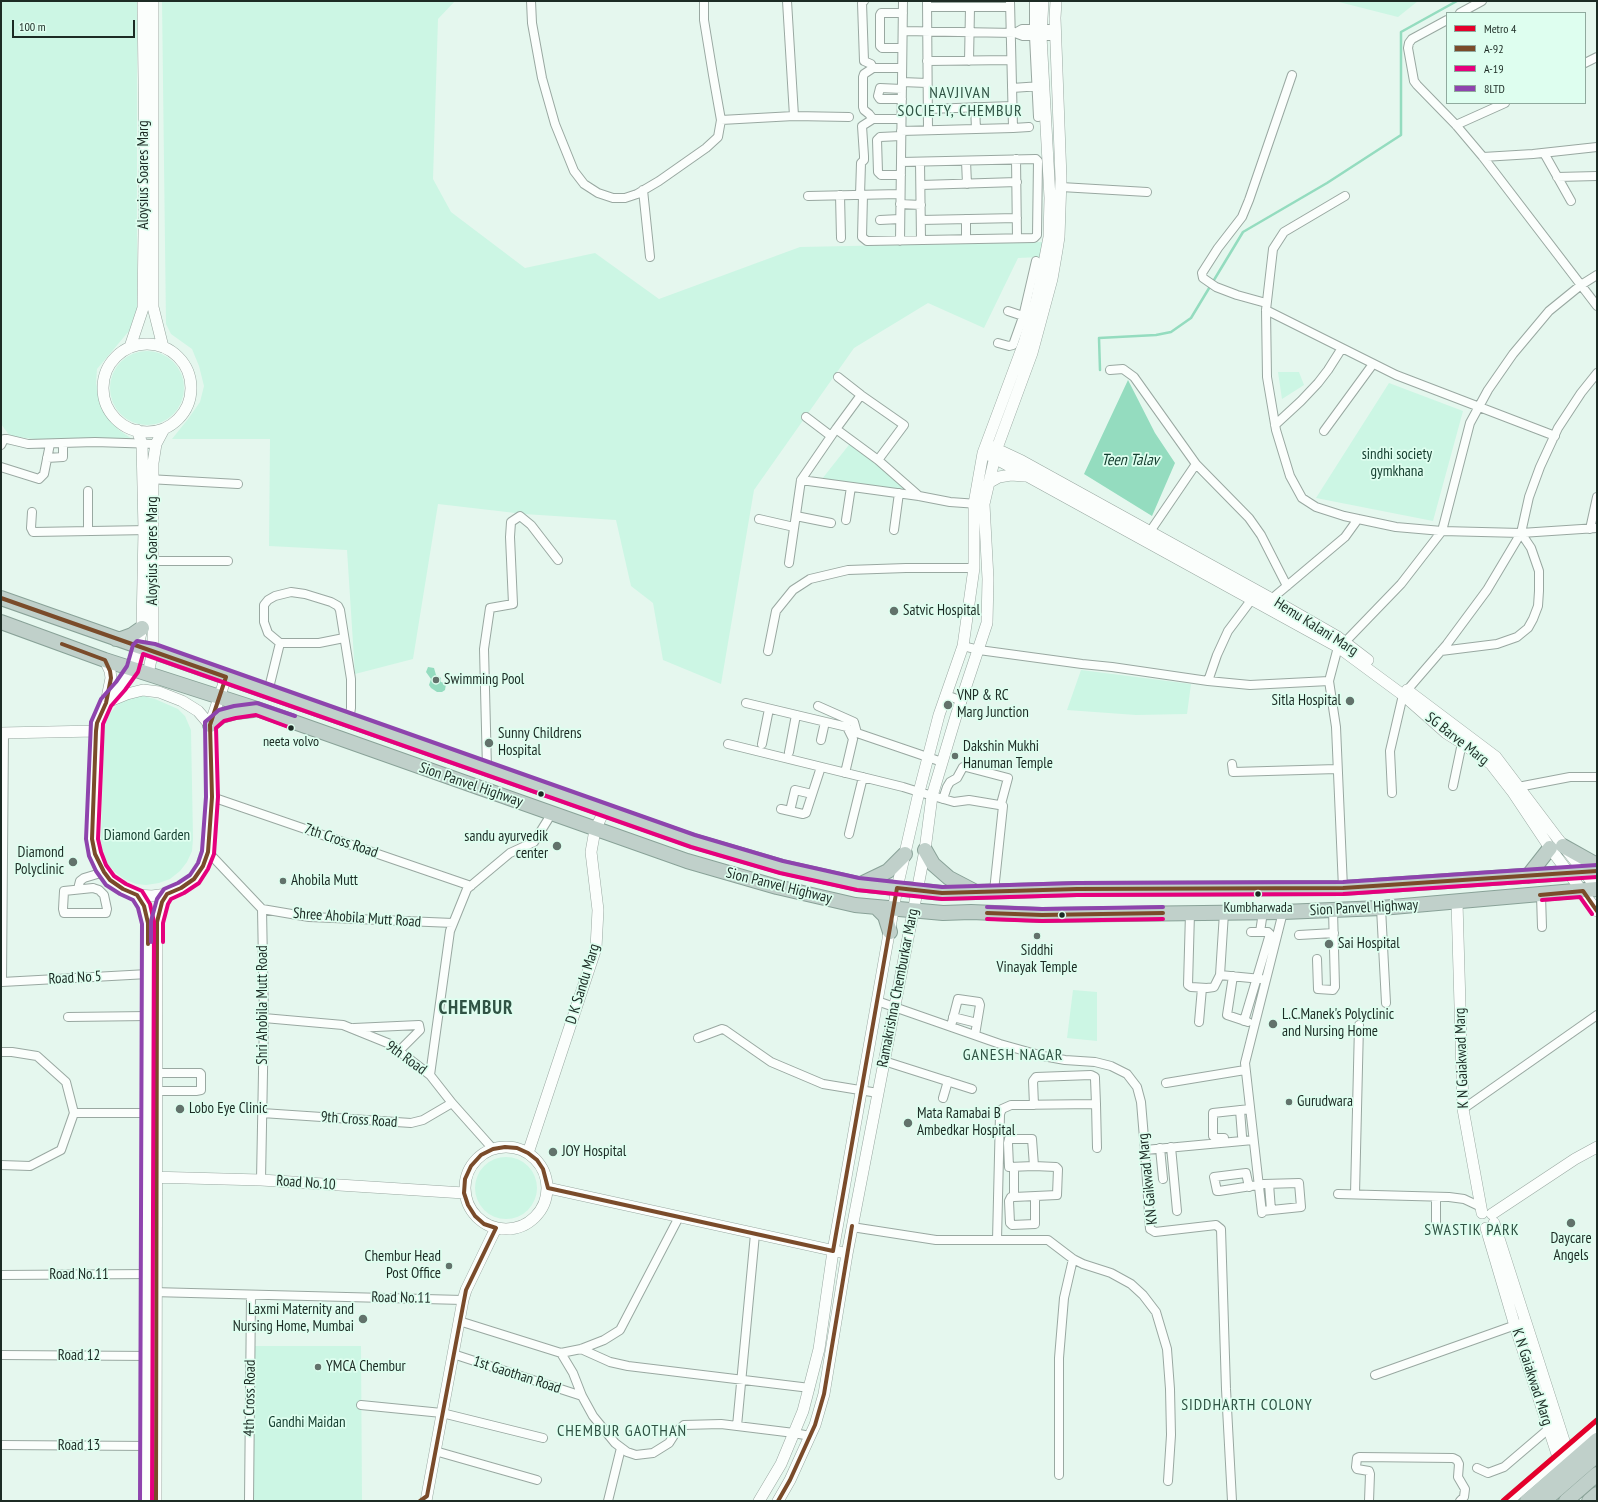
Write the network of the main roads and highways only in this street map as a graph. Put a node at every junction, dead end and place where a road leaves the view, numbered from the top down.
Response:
1 (143, 1) edge
2 (153, 1) edge
3 (1043, 1) edge
4 (1056, 1) edge
5 (149, 99) junction
6 (1042, 120) junction
7 (1060, 122) junction
8 (1061, 151) junction
9 (1048, 152) junction
10 (150, 158) junction
11 (1052, 250) junction
12 (1032, 319) junction
13 (130, 347) junction
14 (163, 347) junction
15 (1021, 349) junction
16 (1032, 353) junction
17 (998, 413) junction
18 (1009, 416) junction
19 (164, 428) junction
20 (137, 430) junction
21 (984, 448) junction
22 (996, 453) junction
23 (1028, 476) junction
24 (147, 479) junction
25 (990, 482) junction
26 (979, 504) junction
27 (1146, 536) junction
28 (988, 588) junction
29 (972, 589) junction
30 (1, 598) edge
31 (1268, 603) junction
32 (148, 614) junction
33 (1, 622) edge
34 (142, 628) junction
35 (116, 639) junction
36 (139, 647) junction
37 (153, 650) junction
38 (105, 660) junction
39 (133, 670) junction
40 (148, 674) junction
41 (226, 677) junction
42 (1404, 693) joint
43 (219, 696) junction
44 (106, 703) junction
45 (257, 709) junction
46 (210, 725) junction
47 (96, 731) junction
48 (2, 733) edge
49 (1466, 739) junction
50 (604, 811) junction
51 (595, 830) junction
52 (1557, 847) junction
53 (925, 850) junction
54 (905, 854) junction
55 (1597, 865) edge
56 (1591, 871) edge
57 (1570, 873) junction
58 (1528, 876) junction
59 (858, 884) junction
60 (897, 888) junction
61 (1597, 889) edge
62 (917, 890) junction
63 (1583, 890) junction
64 (976, 892) junction
65 (167, 894) junction
66 (137, 895) junction
67 (1457, 902) junction
68 (876, 907) junction
69 (894, 908) junction
70 (913, 910) junction
71 (1597, 911) edge
72 (890, 932) junction
73 (152, 1113) junction
74 (1597, 1147) edge
75 (528, 1153) junction
76 (1597, 1154) edge
77 (1577, 1162) junction
78 (848, 1164) junction
79 (864, 1167) junction
80 (152, 1177) junction
81 (548, 1188) junction
82 (464, 1193) junction
83 (1488, 1217) junction
84 (496, 1228) junction
85 (833, 1251) junction
86 (847, 1254) junction
87 (1532, 1363) junction
88 (1597, 1424) edge
89 (1597, 1440) edge
90 (151, 1446) junction
91 (1566, 1450) junction
92 (1597, 1455) edge
93 (1558, 1457) junction
94 (1597, 1474) edge
95 (1597, 1494) edge
96 (424, 1499) edge
97 (146, 1501) edge
98 (156, 1501) edge
99 (759, 1501) edge
100 (778, 1501) edge
101 (1508, 1501) edge
102 (1527, 1501) edge
103 (1544, 1501) edge
104 (1566, 1501) edge
105 (1588, 1501) edge

1 - 5 main road, Aloysius Soares Marg
2 - 5 main road, Aloysius Soares Marg
3 - 6 main road
4 - 7 main road
5 - 10 main road, Aloysius Soares Marg
6 - 7 main road
6 - 9 main road
7 - 8 main road
8 - 9 main road
8 - 11 main road
9 - 11 main road
10 - 13 main road, Aloysius Soares Marg
10 - 14 main road, Aloysius Soares Marg
11 - 12 main road
12 - 15 main road, Ramakrishna Chemburkar Marg
12 - 16 main road, Ramakrishna Chemburkar Marg
13 - 14 main road
13 - 20 main road
14 - 19 main road
15 - 16 main road
15 - 17 main road, Ramakrishna Chemburkar Marg
16 - 18 main road, Ramakrishna Chemburkar Marg
17 - 18 main road
17 - 21 main road, Ramakrishna Chemburkar Marg
18 - 22 main road, Ramakrishna Chemburkar Marg
19 - 20 main road
19 - 24 main road, Aloysius Soares Marg
20 - 24 main road, Aloysius Soares Marg
21 - 22 main road
21 - 26 main road, Ramakrishna Chemburkar Marg
22 - 23 main road
22 - 25 main road, Ramakrishna Chemburkar Marg
22 - 27 main road, Hemu Kalani Marg
23 - 25 main road
23 - 27 main road
24 - 32 main road, Aloysius Soares Marg
25 - 26 main road, Ramakrishna Chemburkar Marg
26 - 28 main road, Ramakrishna Chemburkar Marg
26 - 29 main road, Ramakrishna Chemburkar Marg
27 - 31 main road, Hemu Kalani Marg
27 - 31 main road
28 - 29 main road
28 - 53 main road, Ramakrishna Chemburkar Marg
29 - 54 main road, Ramakrishna Chemburkar Marg
30 - 35 highway, Sion Panvel Highway
31 - 42 main road, Hemu Kalani Marg
32 - 34 main road, Aloysius Soares Marg
32 - 37 main road, Aloysius Soares Marg
33 - 38 highway, Sion Panvel Highway
34 - 35 highway
34 - 36 main road, Aloysius Soares Marg
35 - 36 highway, Sion Panvel Highway
36 - 37 highway, Sion Panvel Highway
36 - 39 main road, Aloysius Soares Marg
37 - 40 main road, Aloysius Soares Marg
37 - 41 highway, Sion Panvel Highway
38 - 39 highway, Sion Panvel Highway
38 - 44 main road
39 - 40 highway, Sion Panvel Highway
39 - 44 main road
40 - 43 highway, Sion Panvel Highway
41 - 43 main road
41 - 50 highway, Sion Panvel Highway
42 - 49 main road, SG Barve Marg
43 - 45 highway, Sion Panvel Highway
43 - 46 main road
44 - 46 main road
44 - 47 main road
45 - 46 highway
45 - 51 highway, Sion Panvel Highway
46 - 65 main road
47 - 48 main road
47 - 66 main road
49 - 52 main road, SG Barve Marg
49 - 52 main road
50 - 51 main road, D K Sandu Marg
50 - 59 highway, Sion Panvel Highway
51 - 68 highway, Sion Panvel Highway
51 - 75 main road, D K Sandu Marg
52 - 55 highway
52 - 56 main road
52 - 57 main road, SG Barve Marg
52 - 58 highway
53 - 62 main road, Ramakrishna Chemburkar Marg
53 - 64 highway
54 - 59 highway
54 - 60 main road, Ramakrishna Chemburkar Marg
56 - 57 highway, Sion Panvel Highway
56 - 61 main road
57 - 58 highway, Sion Panvel Highway
57 - 63 main road, SG Barve Marg
58 - 64 highway, Sion Panvel Highway
59 - 60 highway, Sion Panvel Highway
60 - 62 highway, Sion Panvel Highway
60 - 69 main road, Ramakrishna Chemburkar Marg
61 - 63 highway, Sion Panvel Highway
62 - 64 highway, Sion Panvel Highway
62 - 70 main road, Ramakrishna Chemburkar Marg
63 - 67 highway, Sion Panvel Highway
63 - 71 main road, SG Barve Marg
65 - 66 main road
65 - 73 main road
66 - 73 main road
67 - 70 highway, Sion Panvel Highway
67 - 83 main road, K N Gaiakwad Marg
68 - 69 highway, Sion Panvel Highway
68 - 72 highway
69 - 70 highway, Sion Panvel Highway
69 - 72 main road, Ramakrishna Chemburkar Marg
70 - 79 main road, Ramakrishna Chemburkar Marg
72 - 78 main road, Ramakrishna Chemburkar Marg
73 - 80 main road
74 - 77 main road
75 - 81 main road
75 - 82 main road
76 - 77 main road
77 - 83 main road
78 - 79 main road
78 - 85 main road, Ramakrishna Chemburkar Marg
79 - 86 main road, Ramakrishna Chemburkar Marg
80 - 82 main road, Road No.10
80 - 90 main road
81 - 84 main road
81 - 85 main road
82 - 84 main road
83 - 87 main road, K N Gaiakwad Marg
84 - 96 main road
85 - 86 main road
85 - 99 main road, Ramakrishna Chemburkar Marg
86 - 100 main road, Ramakrishna Chemburkar Marg
87 - 91 main road, K N Gaiakwad Marg
87 - 93 main road, K N Gaiakwad Marg
88 - 91 main road
89 - 102 highway
90 - 97 main road
90 - 98 main road
91 - 93 main road
92 - 103 highway
93 - 101 main road
94 - 104 highway
95 - 105 highway

